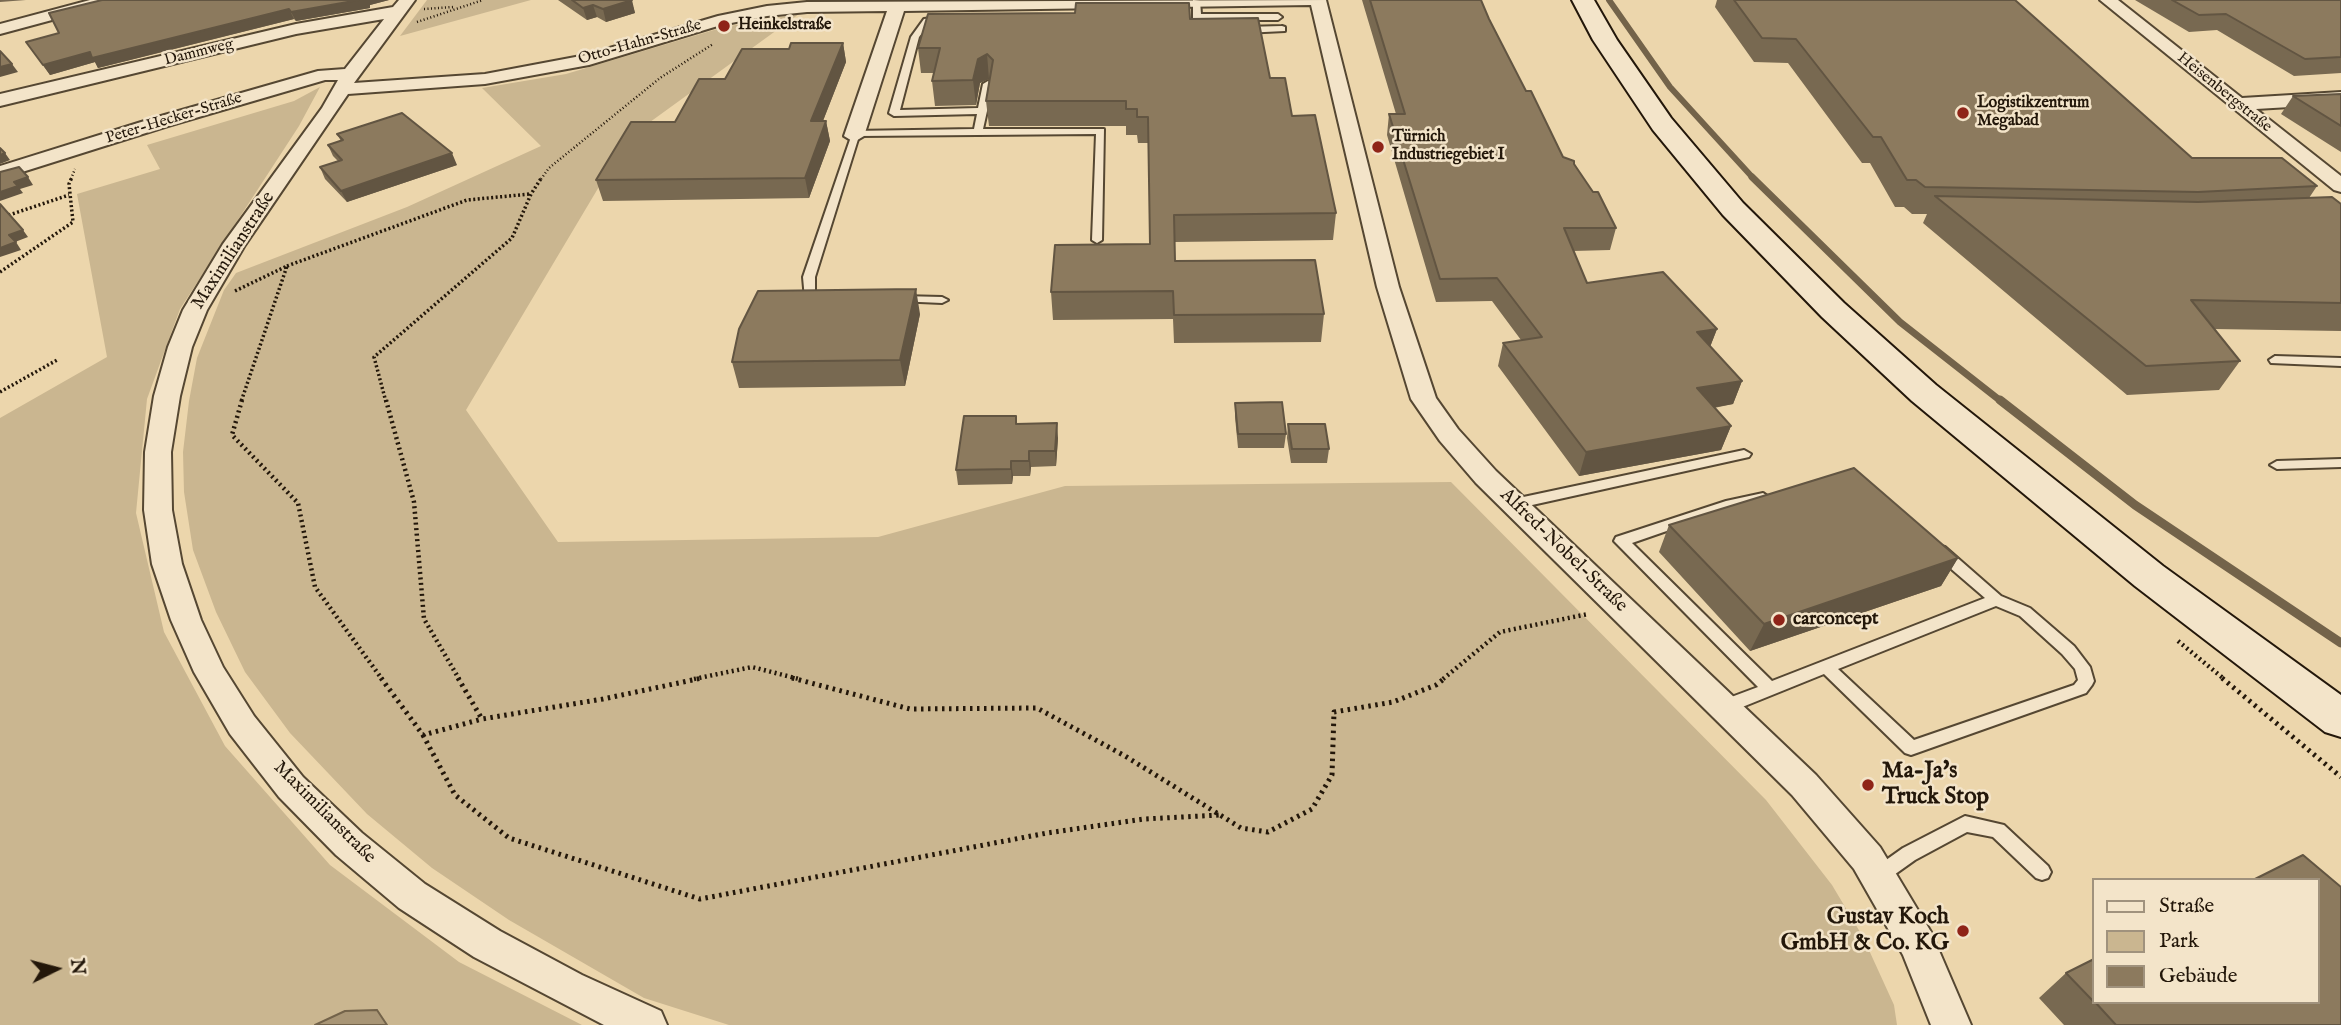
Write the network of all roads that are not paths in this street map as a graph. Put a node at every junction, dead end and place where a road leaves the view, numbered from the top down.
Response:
1 (55, 0) edge
2 (109, 0) edge
3 (1318, 0) edge
4 (1583, 0) edge
5 (2108, 0) edge
6 (973, 2) edge
7 (849, 3) edge
8 (898, 4) junction
9 (403, 6) edge
10 (1197, 13) edge
11 (1278, 17) dead end
12 (34, 20) junction
13 (952, 20) edge
14 (1184, 21) edge
15 (1282, 29) dead end
16 (1222, 30) edge
17 (1234, 30) edge
18 (933, 31) edge
19 (919, 32) junction
20 (4, 36) edge
21 (346, 81) junction
22 (988, 84) edge
23 (2341, 98) edge
24 (0, 100) edge
25 (2237, 104) junction
26 (982, 111) junction
27 (978, 132) junction
28 (855, 135) junction
29 (0, 173) edge
30 (2341, 186) edge
31 (1097, 240) dead end
32 (836, 298) edge
33 (889, 299) edge
34 (942, 300) dead end
35 (2275, 360) dead end
36 (2341, 362) edge
37 (1744, 454) dead end
38 (2341, 463) edge
39 (2277, 465) dead end
40 (1785, 494) edge
41 (1514, 505) junction
42 (1925, 539) edge
43 (1996, 600) junction
44 (1826, 667) junction
45 (1770, 689) junction
46 (1724, 708) junction
47 (2341, 719) edge
48 (2042, 872) dead end
49 (1878, 876) junction
50 (647, 1025) edge
51 (1951, 1025) edge

1 - 12 street
2 - 12 street
3 - 10 street, Otto-Hahn-Straße
3 - 41 street, Alfred-Nobel-Straße
4 - 47 main road
5 - 25 street, Heisenbergstraße
6 - 8 street, Otto-Hahn-Straße
6 - 10 street, Otto-Hahn-Straße
7 - 8 street, Otto-Hahn-Straße
7 - 21 street, Otto-Hahn-Straße
8 - 28 street
9 - 21 street, Maximilianstraße
9 - 24 street, Dammweg
10 - 11 lane
10 - 14 lane
10 - 16 lane
12 - 20 street
13 - 19 lane
15 - 17 lane
18 - 19 lane
19 - 26 lane
21 - 29 street, Peter-Hecker-Straße
21 - 50 street, Maximilianstraße
22 - 26 lane
23 - 25 street
25 - 30 street, Heisenbergstraße
26 - 27 lane
27 - 28 lane
27 - 31 lane
28 - 32 lane
33 - 34 lane
35 - 36 lane
37 - 41 lane
38 - 39 lane
40 - 45 lane
41 - 46 street, Alfred-Nobel-Straße
42 - 43 lane
43 - 44 lane
43 - 44 lane
44 - 45 lane
45 - 46 lane
46 - 49 street, Alfred-Nobel-Straße
48 - 49 lane
49 - 51 street, Alfred-Nobel-Straße

